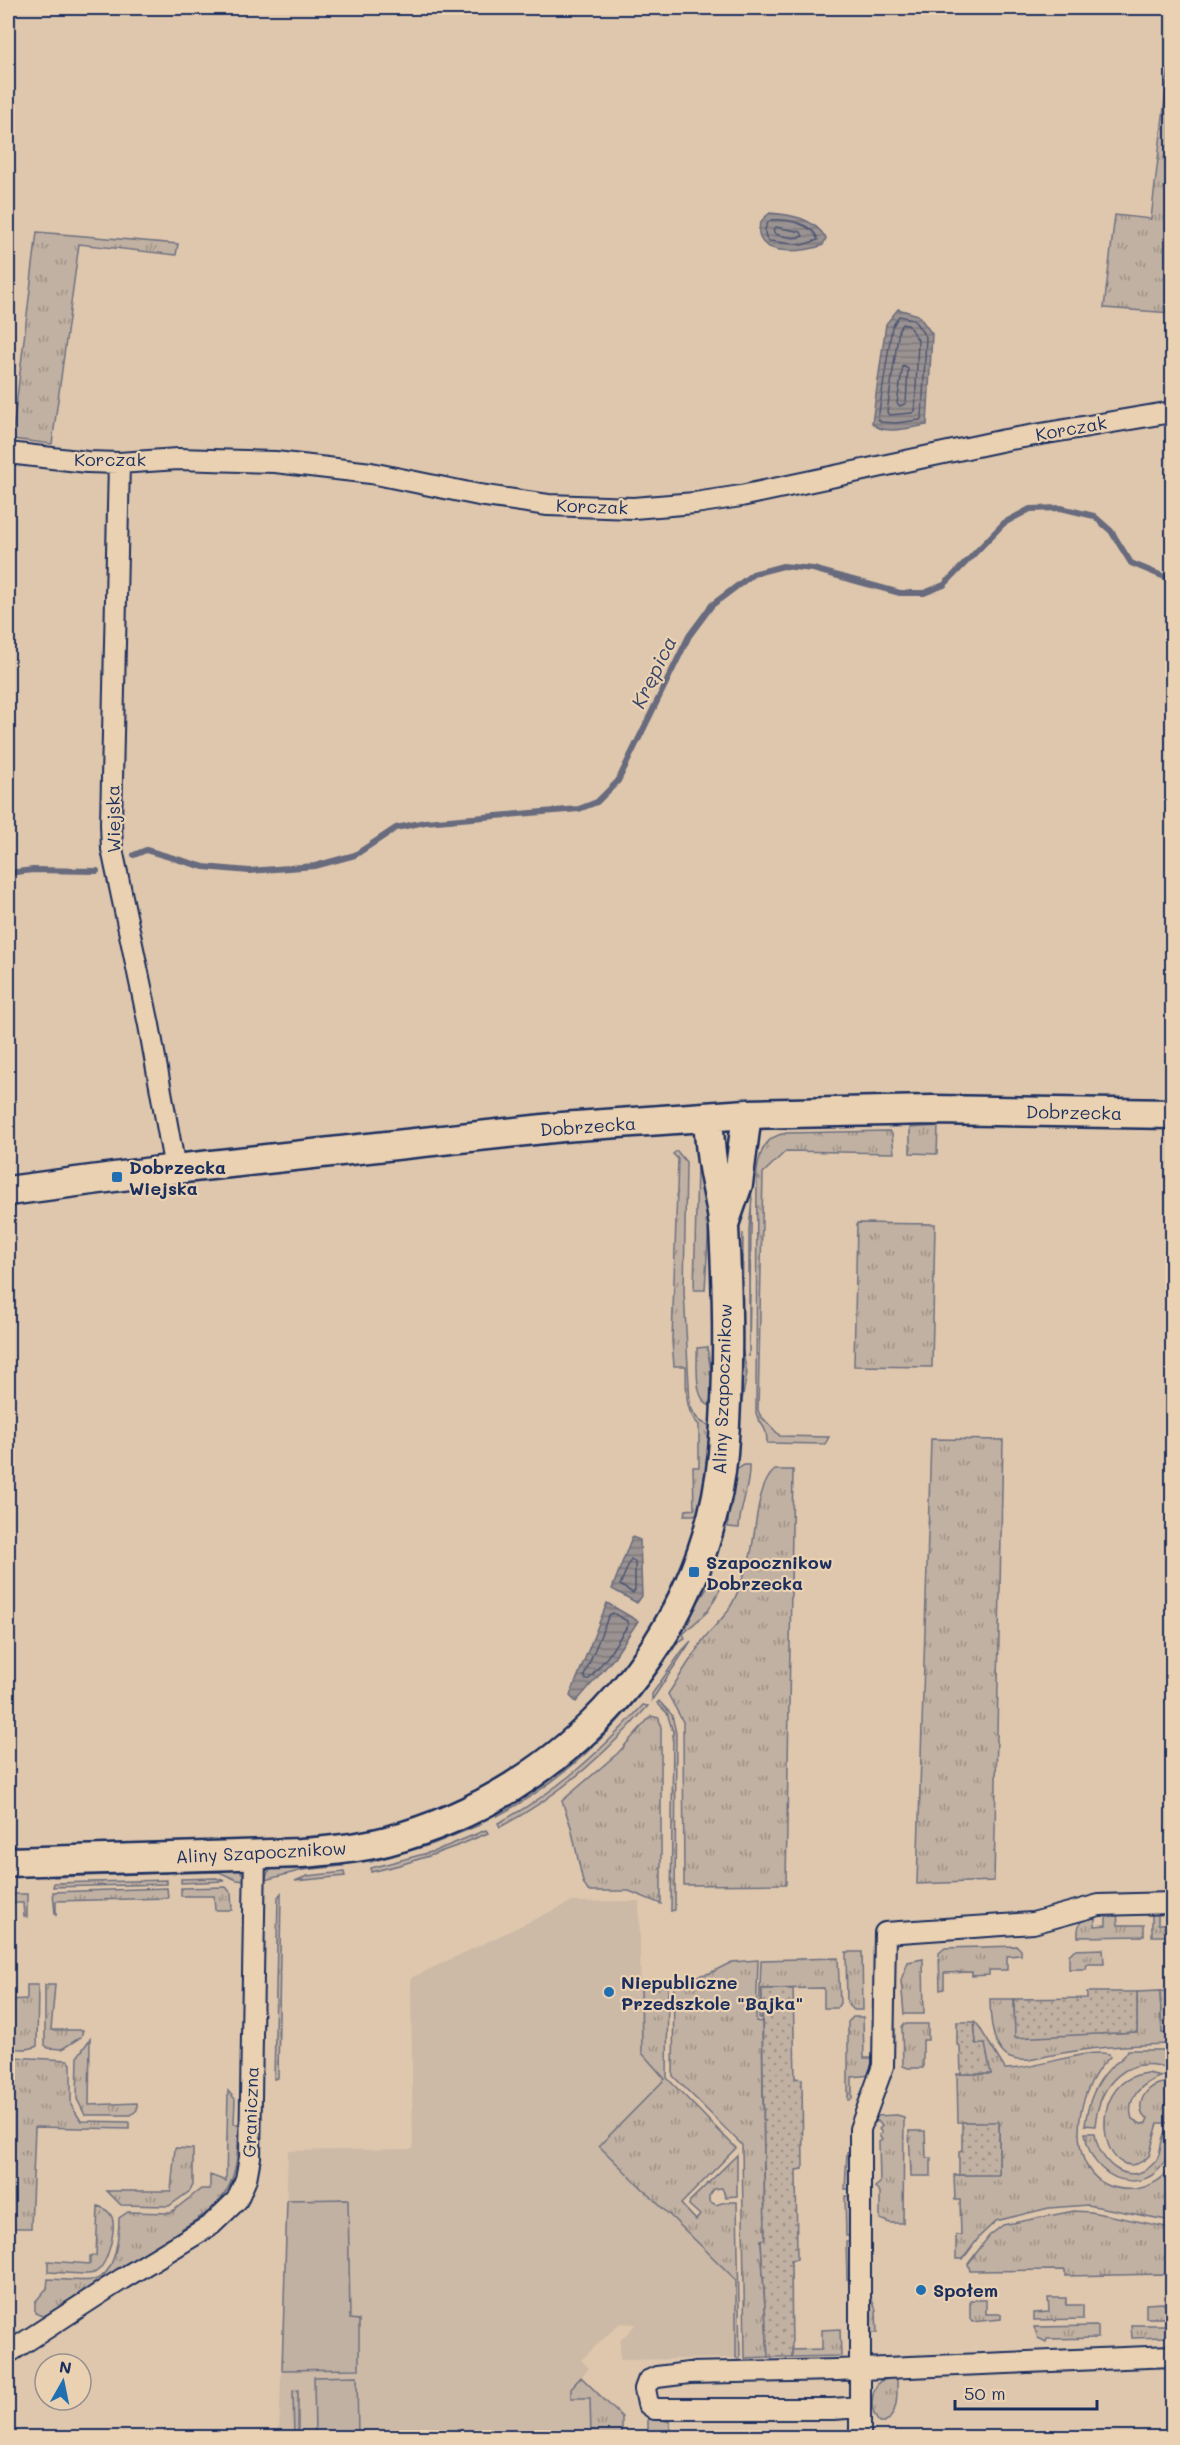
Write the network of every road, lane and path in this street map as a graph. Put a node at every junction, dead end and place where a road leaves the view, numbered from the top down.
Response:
1 (1173, 412) edge
2 (8, 453) edge
3 (119, 463) junction
4 (747, 1114) junction
5 (1173, 1114) edge
6 (708, 1117) junction
7 (175, 1169) junction
8 (8, 1191) edge
9 (724, 1226) junction
10 (255, 1854) junction
11 (8, 1862) edge
12 (1173, 1903) edge
13 (8, 2353) edge
14 (1173, 2356) edge
15 (861, 2368) junction
16 (860, 2407) junction
17 (860, 2438) edge

1 - 3 street, Korczak
2 - 3 street, Korczak
3 - 7 street, Wiejska
4 - 5 street, Dobrzecka
4 - 6 street, Dobrzecka
4 - 9 street, Aliny Szapocznikow
6 - 7 street, Dobrzecka
6 - 9 street, Aliny Szapocznikow
7 - 8 street, Dobrzecka
9 - 10 street, Aliny Szapocznikow
10 - 11 street, Aliny Szapocznikow
10 - 13 street, Graniczna
12 - 15 street
14 - 15 street
15 - 16 street
15 - 16 street
16 - 17 street

